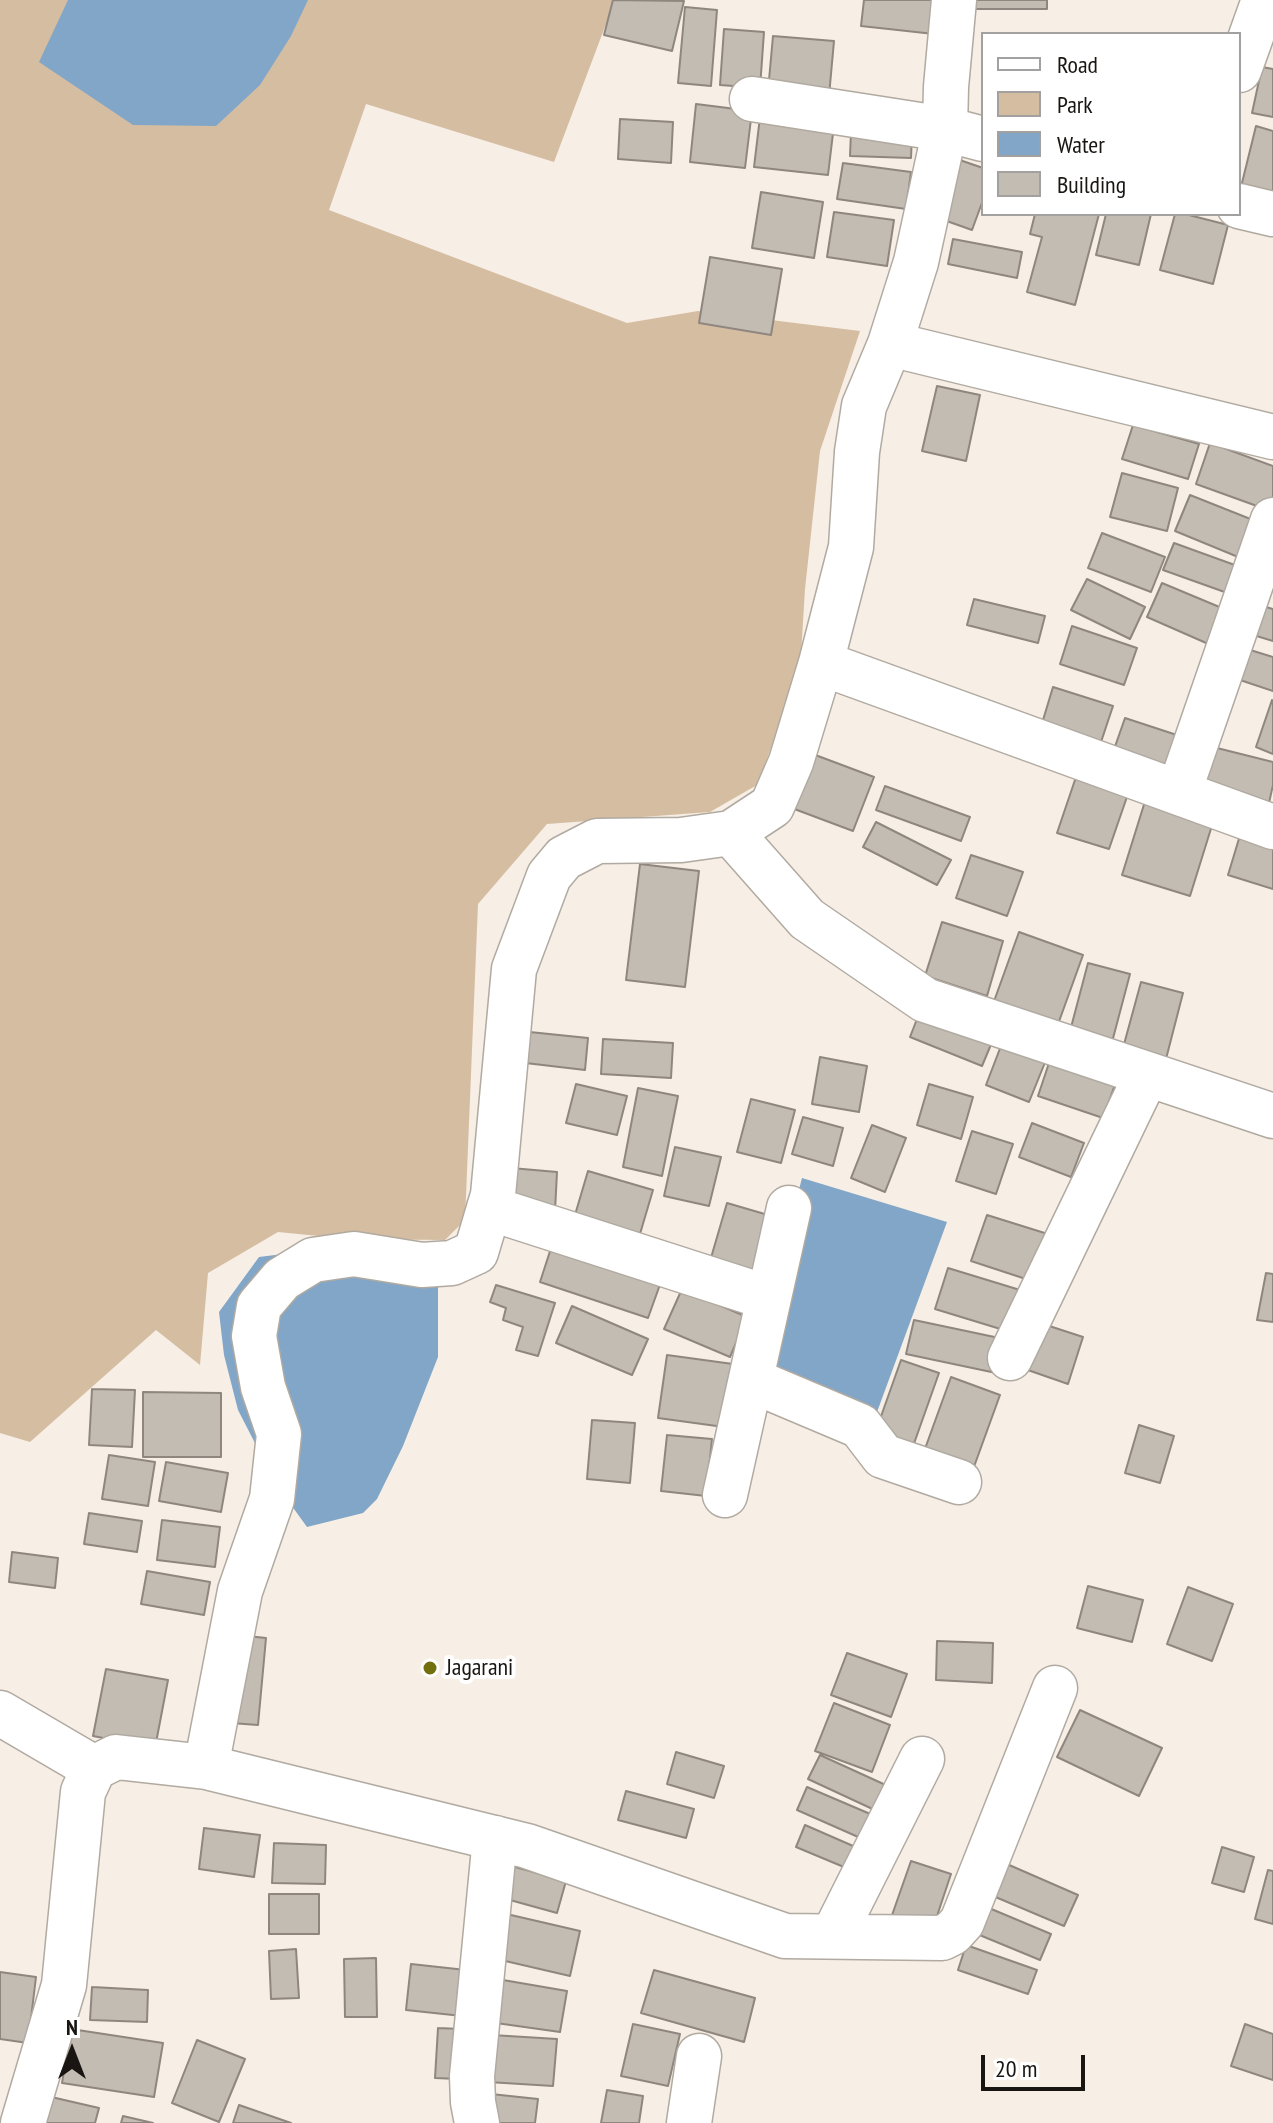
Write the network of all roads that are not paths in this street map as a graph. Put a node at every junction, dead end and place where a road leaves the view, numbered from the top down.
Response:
1 (954, 0) edge
2 (1264, 0) edge
3 (1241, 64) edge
4 (752, 99) dead end
5 (964, 134) edge
6 (1241, 206) edge
7 (1273, 214) edge
8 (890, 344) junction
9 (1273, 437) edge
10 (1273, 520) edge
11 (821, 663) junction
12 (1179, 792) junction
13 (1273, 827) edge
14 (731, 833) junction
15 (1147, 1074) junction
16 (1273, 1116) edge
17 (489, 1208) junction
18 (789, 1208) dead end
19 (769, 1298) junction
20 (1010, 1358) dead end
21 (751, 1380) junction
22 (959, 1482) dead end
23 (725, 1495) dead end
24 (1055, 1688) dead end
25 (0, 1713) edge
26 (922, 1759) dead end
27 (206, 1767) junction
28 (94, 1768) junction
29 (495, 1838) junction
30 (833, 1936) junction
31 (699, 2056) dead end
32 (23, 2123) edge
33 (477, 2123) edge
34 (689, 2123) edge

1 - 5 street
2 - 3 street
4 - 5 street
5 - 8 street
6 - 7 street
8 - 9 street
8 - 11 street
10 - 12 street
11 - 12 street
11 - 14 street
12 - 13 street
14 - 15 street
14 - 17 street
15 - 16 street
15 - 20 street
17 - 19 street
17 - 27 street
18 - 19 street
19 - 21 street
21 - 22 street
21 - 23 street
24 - 30 street
25 - 28 street
26 - 30 street
27 - 28 street
27 - 29 street
28 - 32 street
29 - 30 street
29 - 33 street
31 - 34 street

